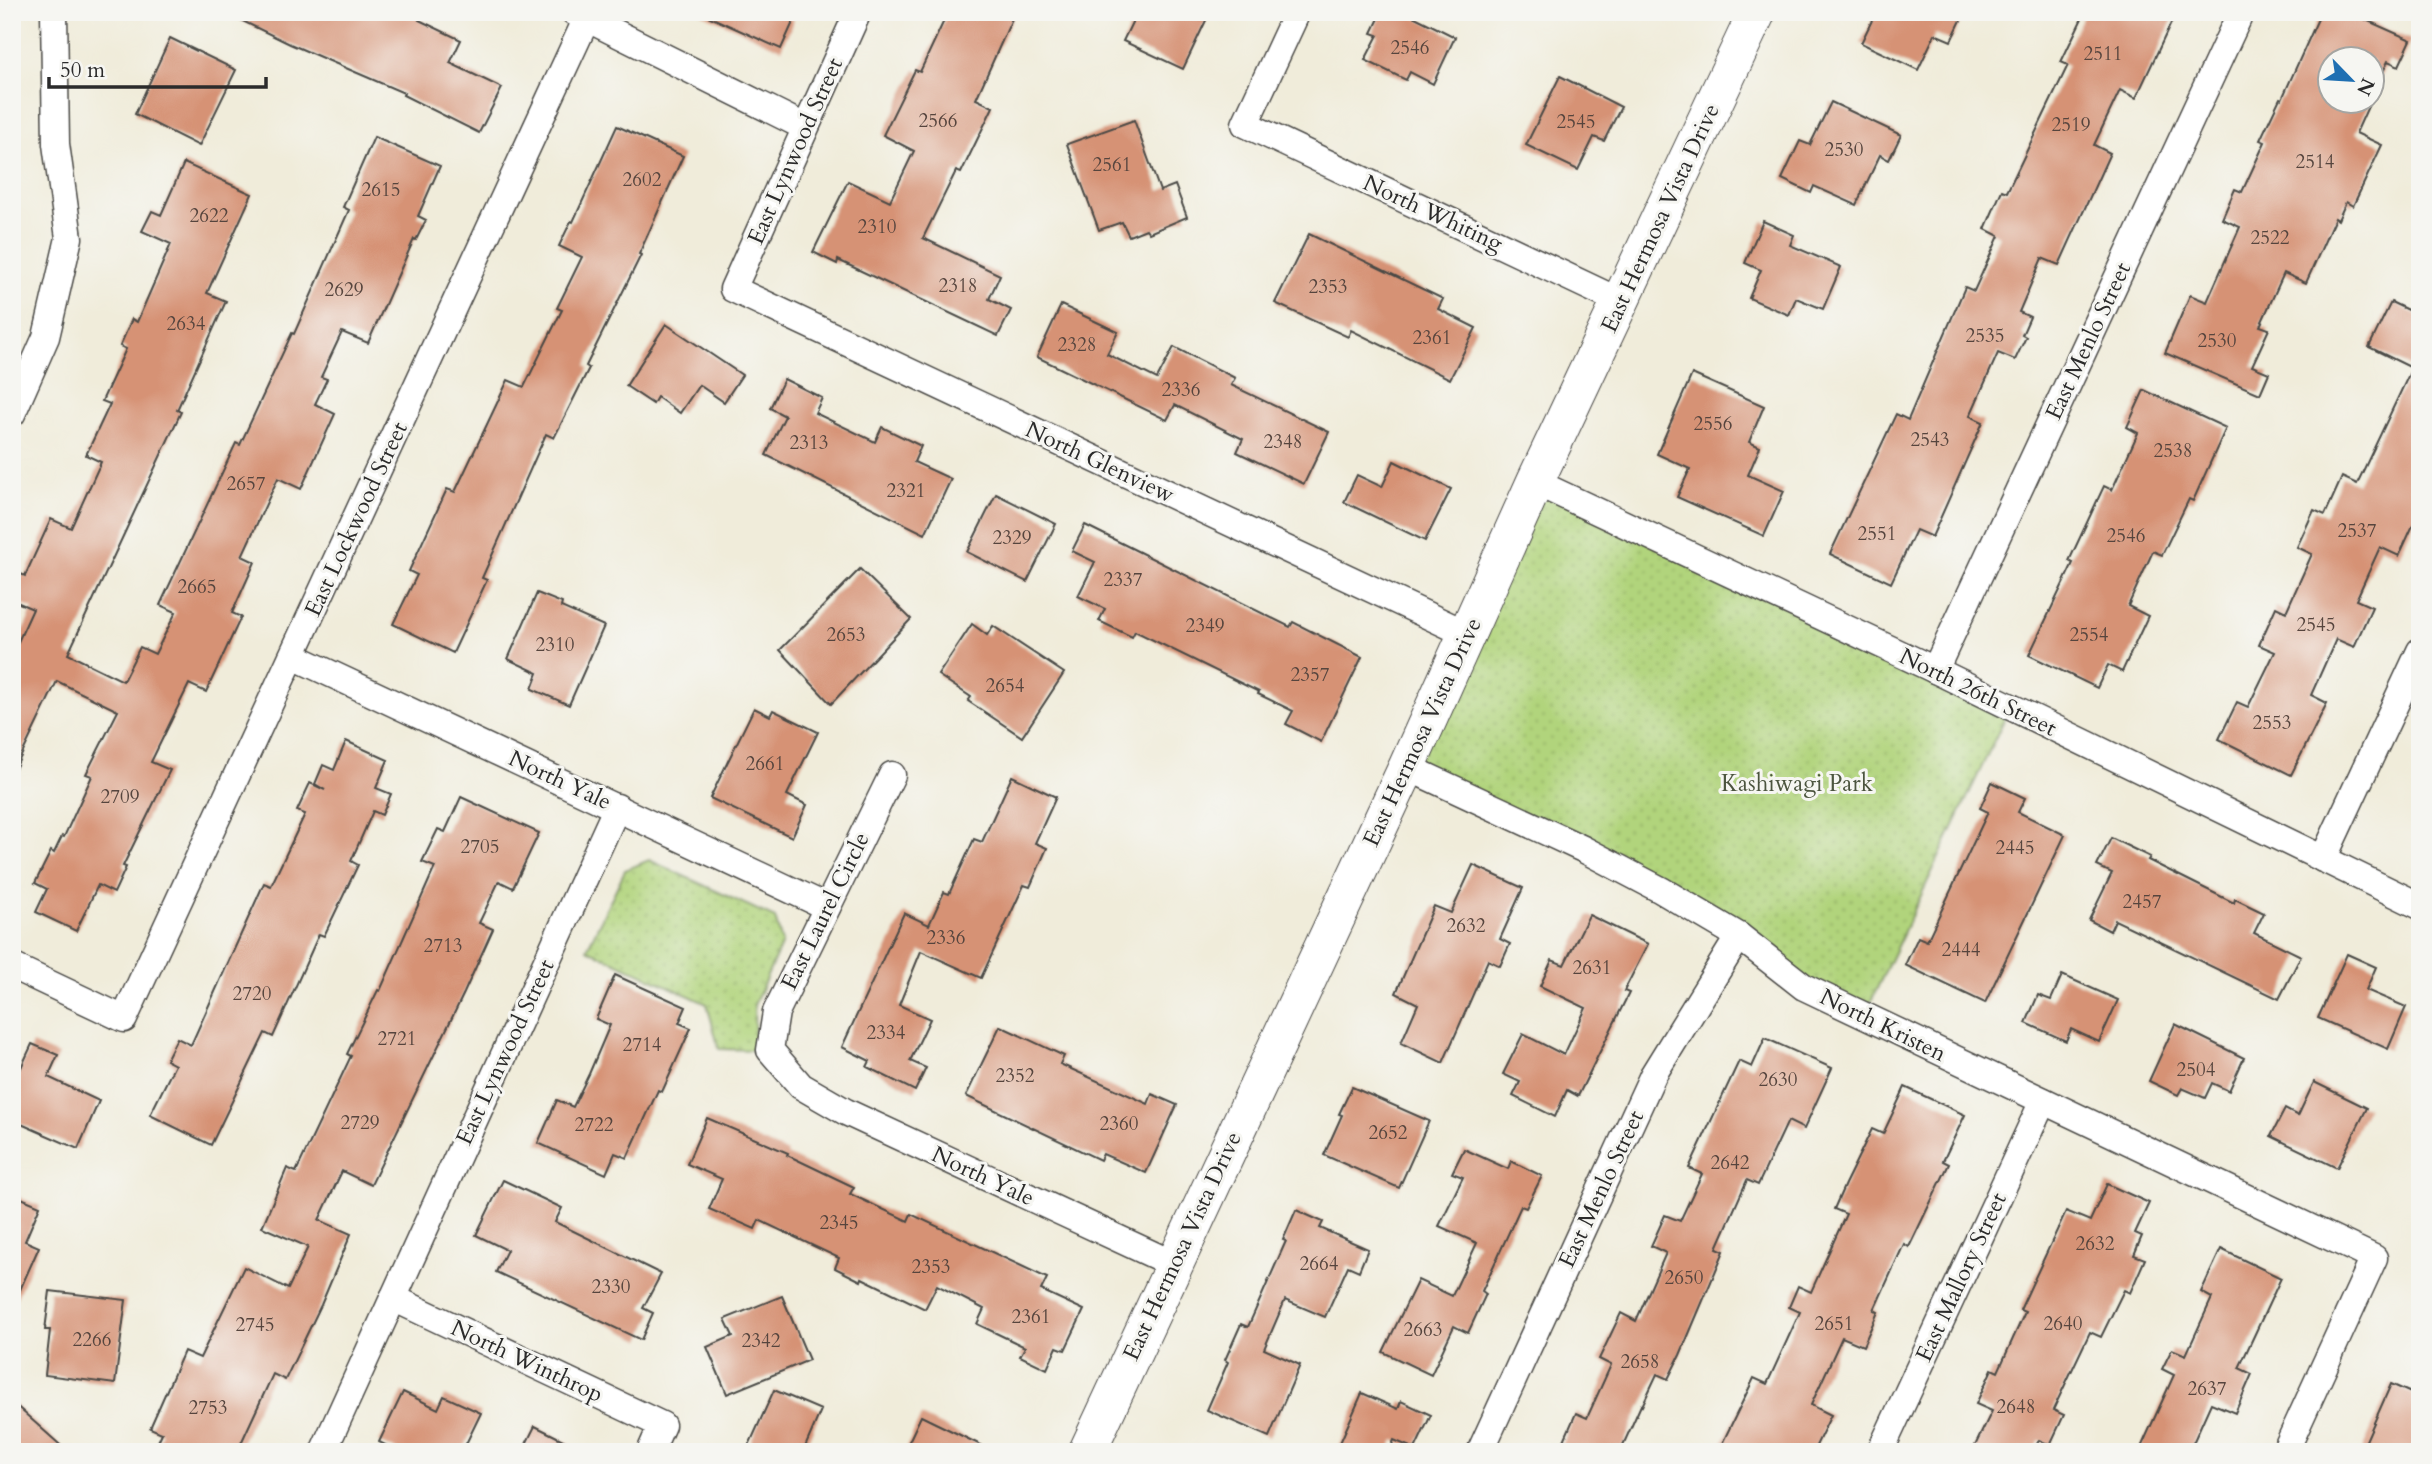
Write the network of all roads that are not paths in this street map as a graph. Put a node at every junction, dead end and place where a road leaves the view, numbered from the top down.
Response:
1 (54, 12) edge
2 (858, 12) edge
3 (1297, 12) edge
4 (1757, 12) edge
5 (2241, 12) edge
6 (581, 15) edge
7 (806, 127) junction
8 (733, 289) joint
9 (1621, 302) junction
10 (12, 414) edge
11 (1535, 482) junction
12 (1467, 634) junction
13 (2420, 651) edge
14 (293, 656) junction
15 (1934, 670) junction
16 (1407, 766) junction
17 (892, 775) dead end
18 (617, 807) junction
19 (2323, 859) junction
20 (2420, 906) edge
21 (827, 907) junction
22 (1740, 936) junction
23 (12, 966) edge
24 (770, 1050) joint
25 (2043, 1101) junction
26 (1173, 1264) junction
27 (393, 1298) junction
28 (323, 1452) edge
29 (650, 1452) edge
30 (1087, 1452) edge
31 (1480, 1452) edge
32 (1880, 1452) edge
33 (2285, 1452) edge

1 - 10 street
2 - 7 street, East Lynwood Street
3 - 9 street, North Whiting
4 - 9 street, East Hermosa Vista Drive
5 - 15 street, East Menlo Street
6 - 7 street
6 - 14 street, East Lockwood Street
7 - 8 street, East Lynwood Street
8 - 12 street, North Glenview
9 - 11 street, East Hermosa Vista Drive
11 - 12 street, East Hermosa Vista Drive
11 - 15 street, North 26th Street
12 - 16 street, East Hermosa Vista Drive
13 - 19 street
14 - 18 street, North Yale
14 - 23 street, East Lockwood Street
15 - 19 street, North 26th Street
16 - 22 street, North Kristen
16 - 26 street, East Hermosa Vista Drive
17 - 21 street, East Laurel Circle
18 - 21 street, North Yale
18 - 27 street, East Lynwood Street
19 - 20 street, North 26th Street
21 - 24 street, East Laurel Circle
22 - 25 street, North Kristen
22 - 31 street, East Menlo Street
24 - 26 street, North Yale
25 - 32 street, East Mallory Street
25 - 33 street, North Kristen
26 - 30 street, East Hermosa Vista Drive
27 - 28 street, East Lynwood Street
27 - 29 street, North Winthrop

